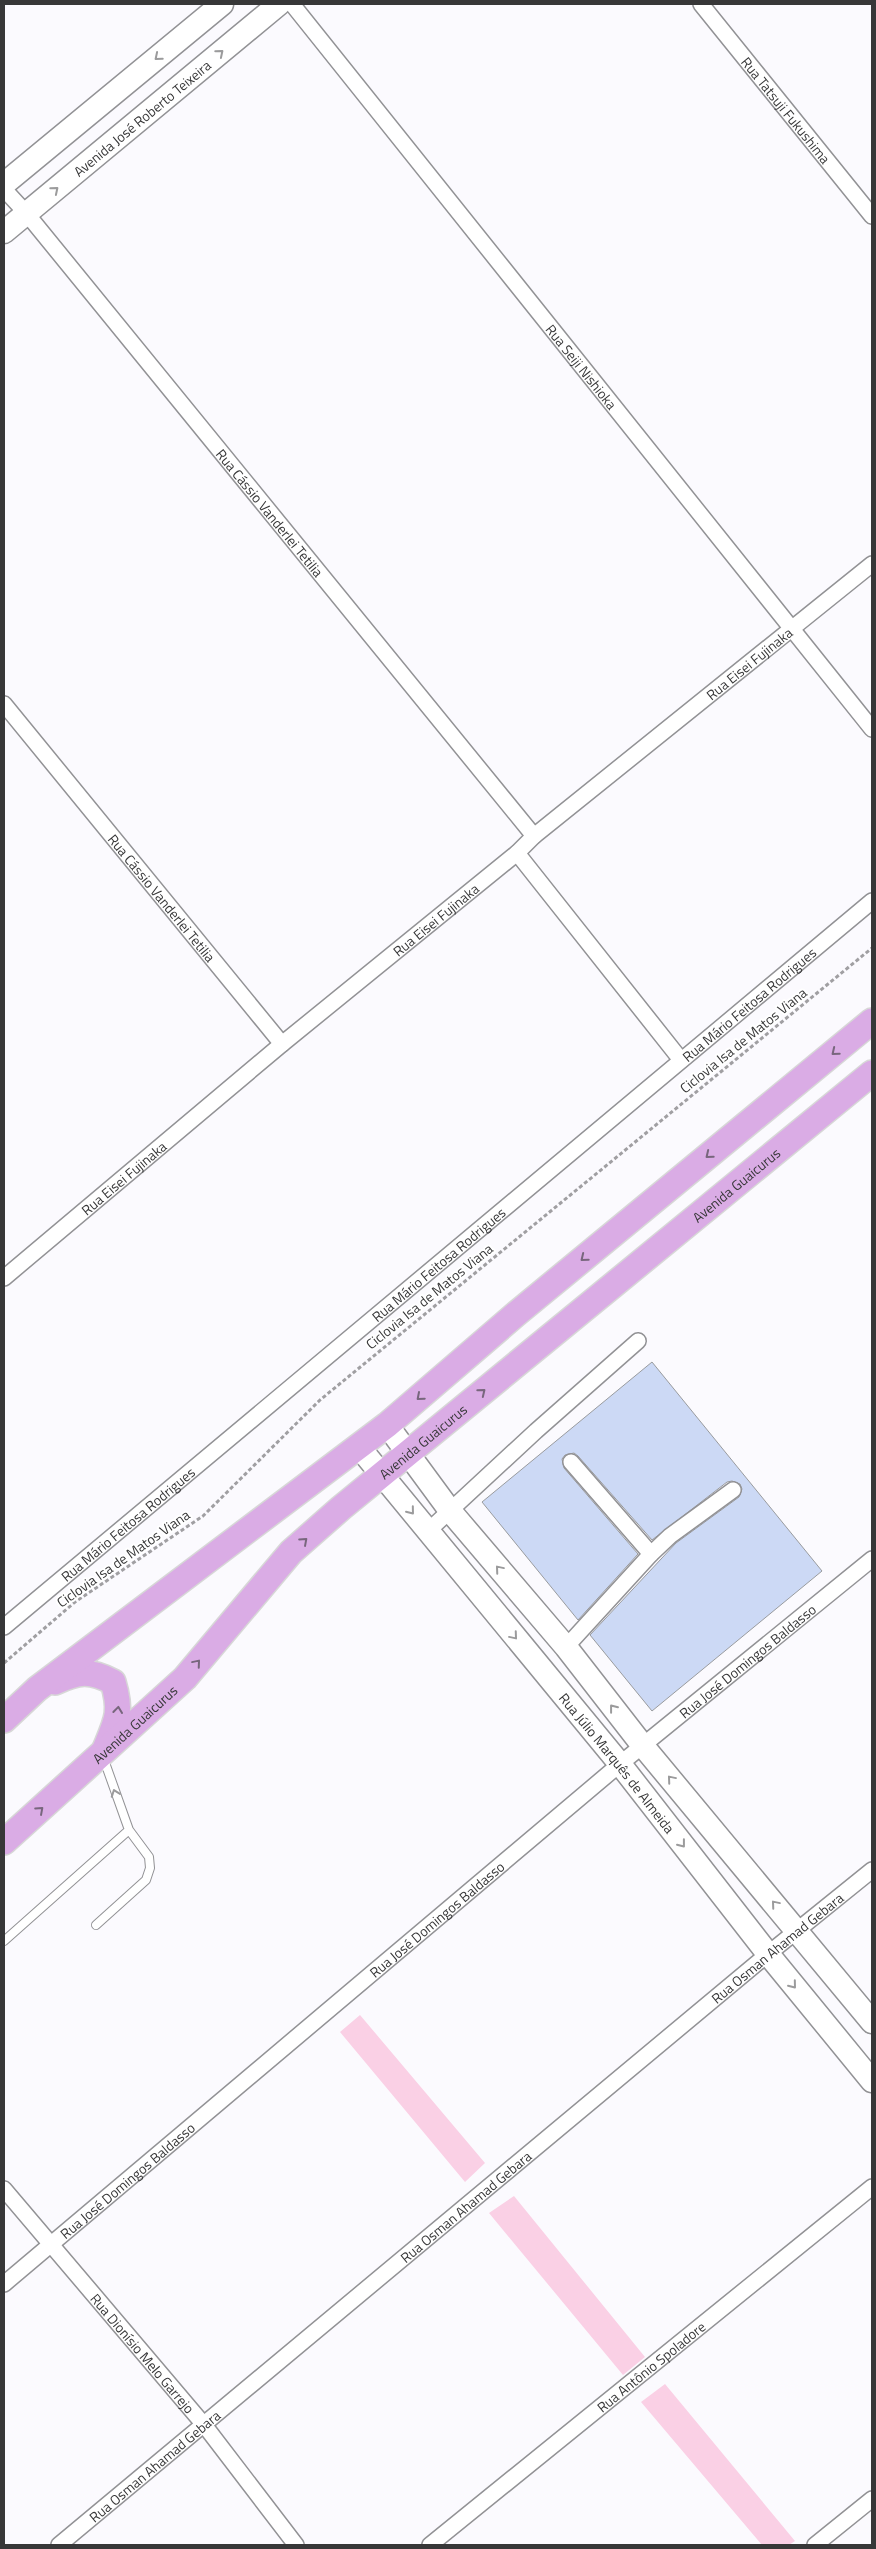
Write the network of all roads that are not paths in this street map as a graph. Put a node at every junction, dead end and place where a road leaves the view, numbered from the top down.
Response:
1 (222, 4) edge
2 (279, 4) edge
3 (292, 4) edge
4 (701, 4) edge
5 (4, 184) edge
6 (4, 189) edge
7 (26, 214) junction
8 (872, 216) edge
9 (4, 232) edge
10 (872, 564) edge
11 (793, 628) junction
12 (4, 704) edge
13 (872, 729) edge
14 (534, 836) junction
15 (517, 853) junction
16 (872, 901) edge
17 (872, 1021) edge
18 (282, 1044) junction
19 (681, 1060) junction
20 (872, 1073) edge
21 (4, 1278) edge
22 (638, 1341) dead end
23 (387, 1426) junction
24 (359, 1447) junction
25 (408, 1453) junction
26 (571, 1462) dead end
27 (380, 1473) junction
28 (733, 1490) dead end
29 (451, 1512) junction
30 (428, 1531) junction
31 (651, 1554) junction
32 (872, 1559) edge
33 (4, 1626) edge
34 (566, 1647) junction
35 (37, 1689) junction
36 (4, 1720) edge
37 (643, 1746) junction
38 (102, 1756) junction
39 (620, 1764) junction
40 (129, 1830) junction
41 (4, 1842) edge
42 (872, 1870) edge
43 (96, 1925) dead end
44 (797, 1930) junction
45 (4, 1941) edge
46 (768, 1954) junction
47 (872, 2022) edge
48 (872, 2081) edge
49 (872, 2187) edge
50 (4, 2189) edge
51 (51, 2246) junction
52 (4, 2284) edge
53 (205, 2426) junction
54 (872, 2499) edge
55 (59, 2545) edge
56 (296, 2545) edge
57 (430, 2545) edge
58 (815, 2545) edge

1 -> 5 street
7 -> 2 street, Avenida José Roberto Teixeira
3 - 11 street, Rua Seiji Nishioka
4 - 8 street, Rua Tatsuji Fukushima
6 - 7 street, Rua Cássio Vanderlei Tetilia
7 - 9 street, Avenida José Roberto Teixeira
7 - 14 street, Rua Cássio Vanderlei Tetilia
10 - 11 street, Rua Eisei Fujinaka
11 - 13 street, Rua Seiji Nishioka
11 - 14 street, Rua Eisei Fujinaka
12 - 18 street, Rua Cássio Vanderlei Tetilia
14 - 15 street, Rua Eisei Fujinaka
15 - 18 street, Rua Eisei Fujinaka
15 - 19 street
16 - 19 street, Rua Mário Feitosa Rodrigues
17 -> 23 main road
18 - 21 street, Rua Eisei Fujinaka
19 - 33 street, Rua Mário Feitosa Rodrigues
25 -> 20 main road, Avenida Guaicurus
22 - 29 street
23 - 24 main road
23 - 25 street
24 - 27 street, Rua Júlio Marquês de Almeida
24 - 35 main road
25 - 27 main road, Avenida Guaicurus
25 - 29 street
26 - 31 street
27 -> 30 street, Rua Júlio Marquês de Almeida
38 -> 27 main road, Avenida Guaicurus
28 - 31 street
29 - 30 street
34 -> 29 street
30 -> 39 street, Rua Júlio Marquês de Almeida
31 - 34 street
32 - 37 street, Rua José Domingos Baldasso
37 -> 34 street
35 - 36 main road
38 -> 35 main road
37 - 39 street, Rua José Domingos Baldasso
44 -> 37 street
40 -> 38 lane
41 -> 38 main road, Avenida Guaicurus
39 -> 46 street, Rua Júlio Marquês de Almeida
39 - 51 street, Rua José Domingos Baldasso
40 - 43 lane
40 - 45 lane
42 - 44 street, Rua Osman Ahamad Gebara
44 - 46 street, Rua Osman Ahamad Gebara
44 - 47 street
46 -> 48 street, Rua Júlio Marquês de Almeida
46 - 53 street, Rua Osman Ahamad Gebara
49 - 57 street, Rua Antônio Spoladore
50 - 51 street, Rua Dionísio Melo Garrejo
51 - 52 street, Rua José Domingos Baldasso
51 - 53 street, Rua Dionísio Melo Garrejo
53 - 55 street, Rua Osman Ahamad Gebara
53 - 56 street, Rua Dionísio Melo Garrejo
54 - 58 street

